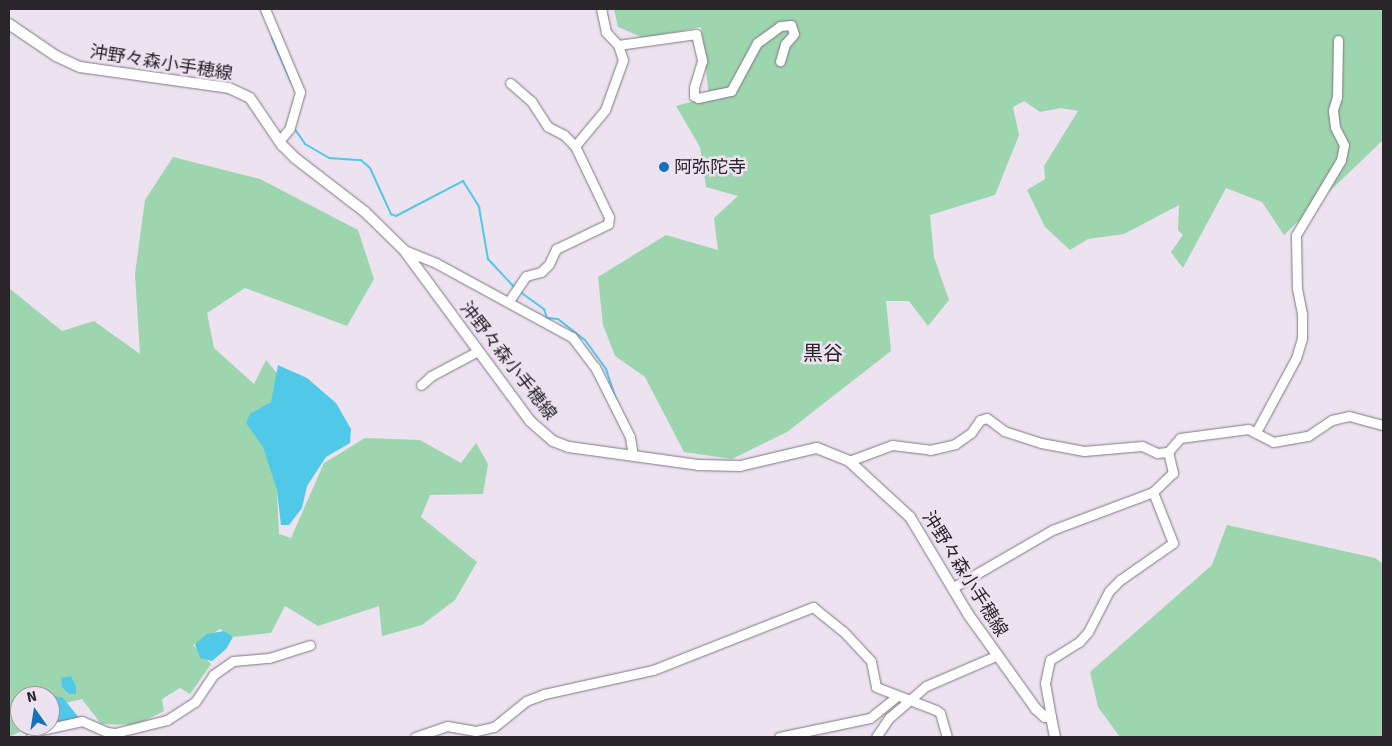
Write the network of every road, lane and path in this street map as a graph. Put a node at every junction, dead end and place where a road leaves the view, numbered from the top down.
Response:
1 (265, 9) edge
2 (601, 9) edge
3 (9, 24) edge
4 (1338, 40) dead end
5 (618, 45) junction
6 (780, 61) dead end
7 (510, 83) dead end
8 (279, 141) junction
9 (575, 146) junction
10 (404, 250) junction
11 (509, 301) junction
12 (478, 351) junction
13 (421, 384) dead end
14 (1383, 425) edge
15 (1256, 432) junction
16 (1168, 452) junction
17 (633, 456) junction
18 (849, 461) junction
19 (1153, 492) junction
20 (952, 588) junction
21 (310, 645) dead end
22 (998, 656) junction
23 (896, 697) junction
24 (910, 700) junction
25 (1051, 716) junction
26 (31, 737) edge
27 (415, 737) edge
28 (779, 737) edge
29 (876, 737) edge
30 (947, 737) edge
31 (1055, 737) edge

1 - 8 street
2 - 5 street
3 - 8 main road, 沖野々森小手穂線
4 - 15 street
5 - 6 street
5 - 9 street
7 - 9 street
8 - 10 main road, 沖野々森小手穂線
9 - 11 street
10 - 11 street
10 - 12 main road, 沖野々森小手穂線
11 - 17 street
12 - 13 street
12 - 17 main road, 沖野々森小手穂線
14 - 15 street
15 - 16 street
16 - 18 street
16 - 19 street
17 - 18 main road, 沖野々森小手穂線
18 - 20 main road, 沖野々森小手穂線
19 - 20 street
19 - 25 street
20 - 22 main road, 沖野々森小手穂線
21 - 26 street
22 - 24 street
22 - 25 main road, 沖野々森小手穂線
23 - 24 street
23 - 27 street
23 - 28 street
24 - 29 street
24 - 30 street
25 - 31 main road

